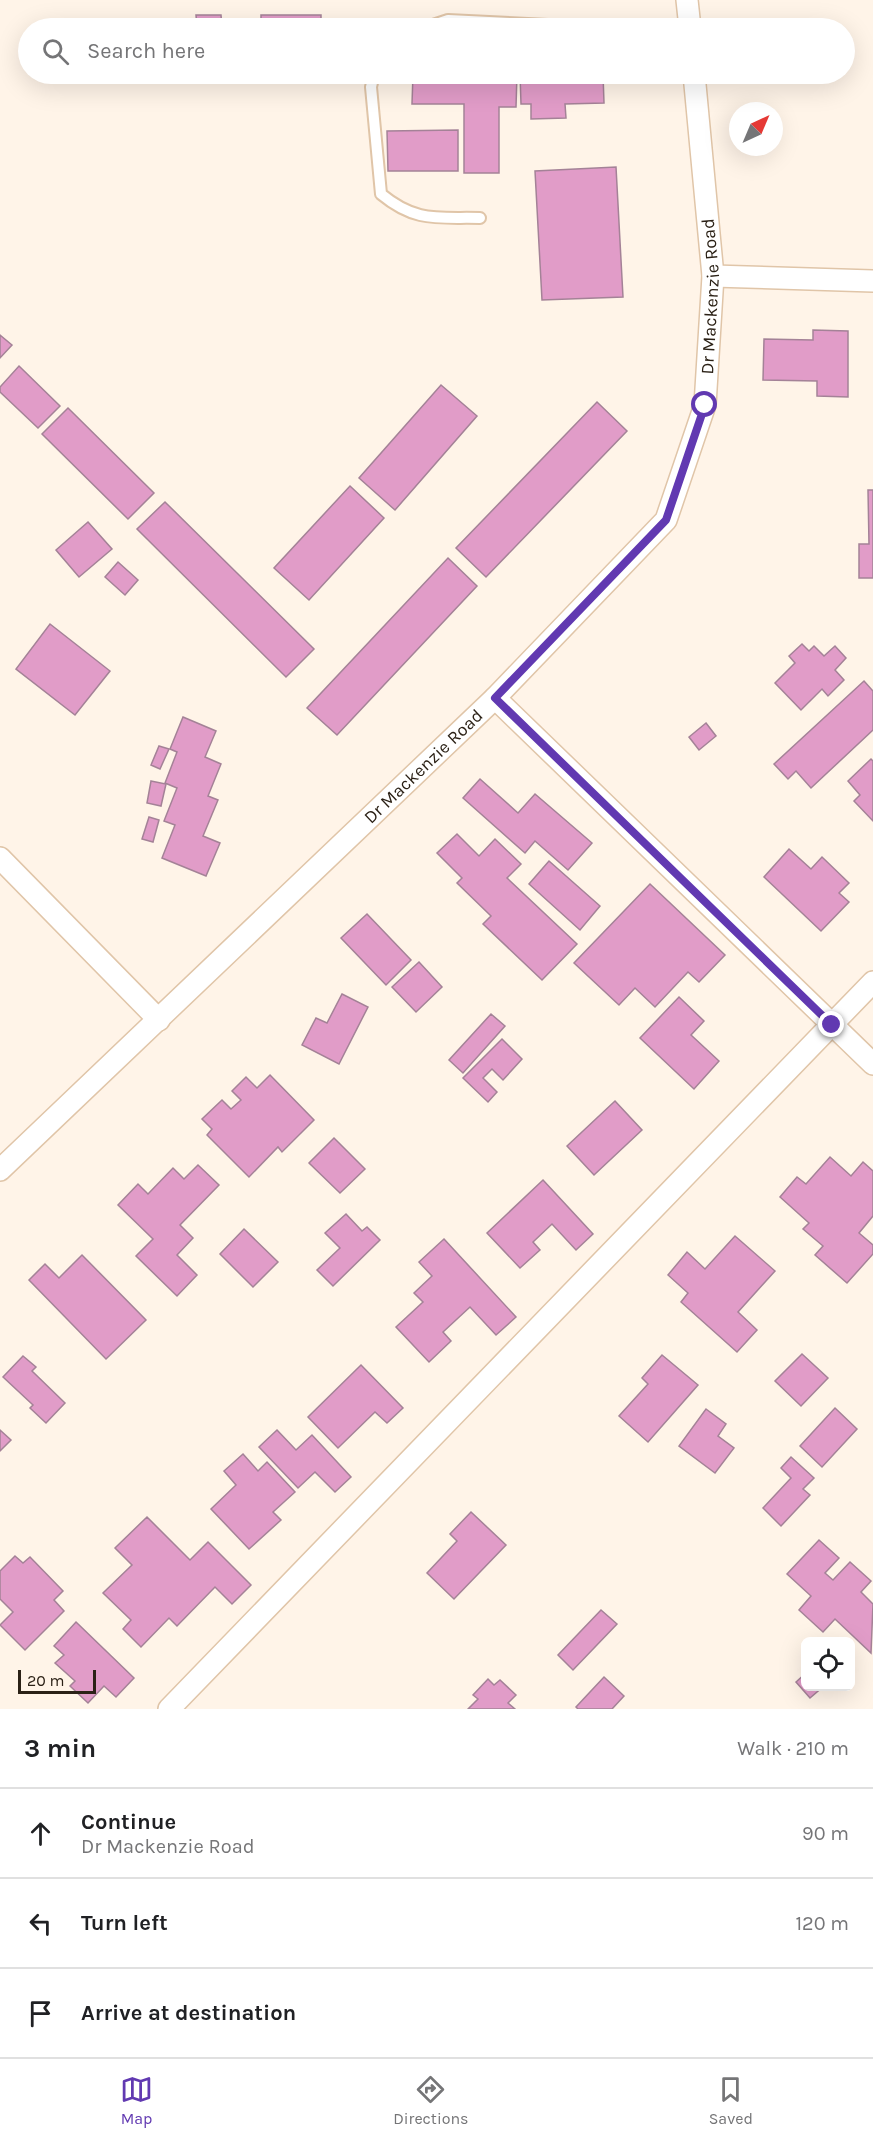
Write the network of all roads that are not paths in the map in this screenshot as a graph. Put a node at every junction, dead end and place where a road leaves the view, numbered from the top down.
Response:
1 (687, 0) edge
2 (689, 18) edge
3 (372, 84) edge
4 (695, 84) edge
5 (480, 218) dead end
6 (713, 276) junction
7 (873, 281) edge
8 (495, 698) junction
9 (0, 858) edge
10 (873, 982) edge
11 (159, 1020) junction
12 (832, 1025) junction
13 (873, 1064) edge
14 (0, 1170) edge
15 (169, 1709) edge

1 - 2 street
3 - 5 lane
4 - 6 street, Dr Mackenzie Road
6 - 7 street
6 - 8 street, Dr Mackenzie Road
8 - 11 street, Dr Mackenzie Road
8 - 12 street
9 - 11 street
10 - 12 street
11 - 14 street, Dr Mackenzie Road
12 - 13 street
12 - 15 street

